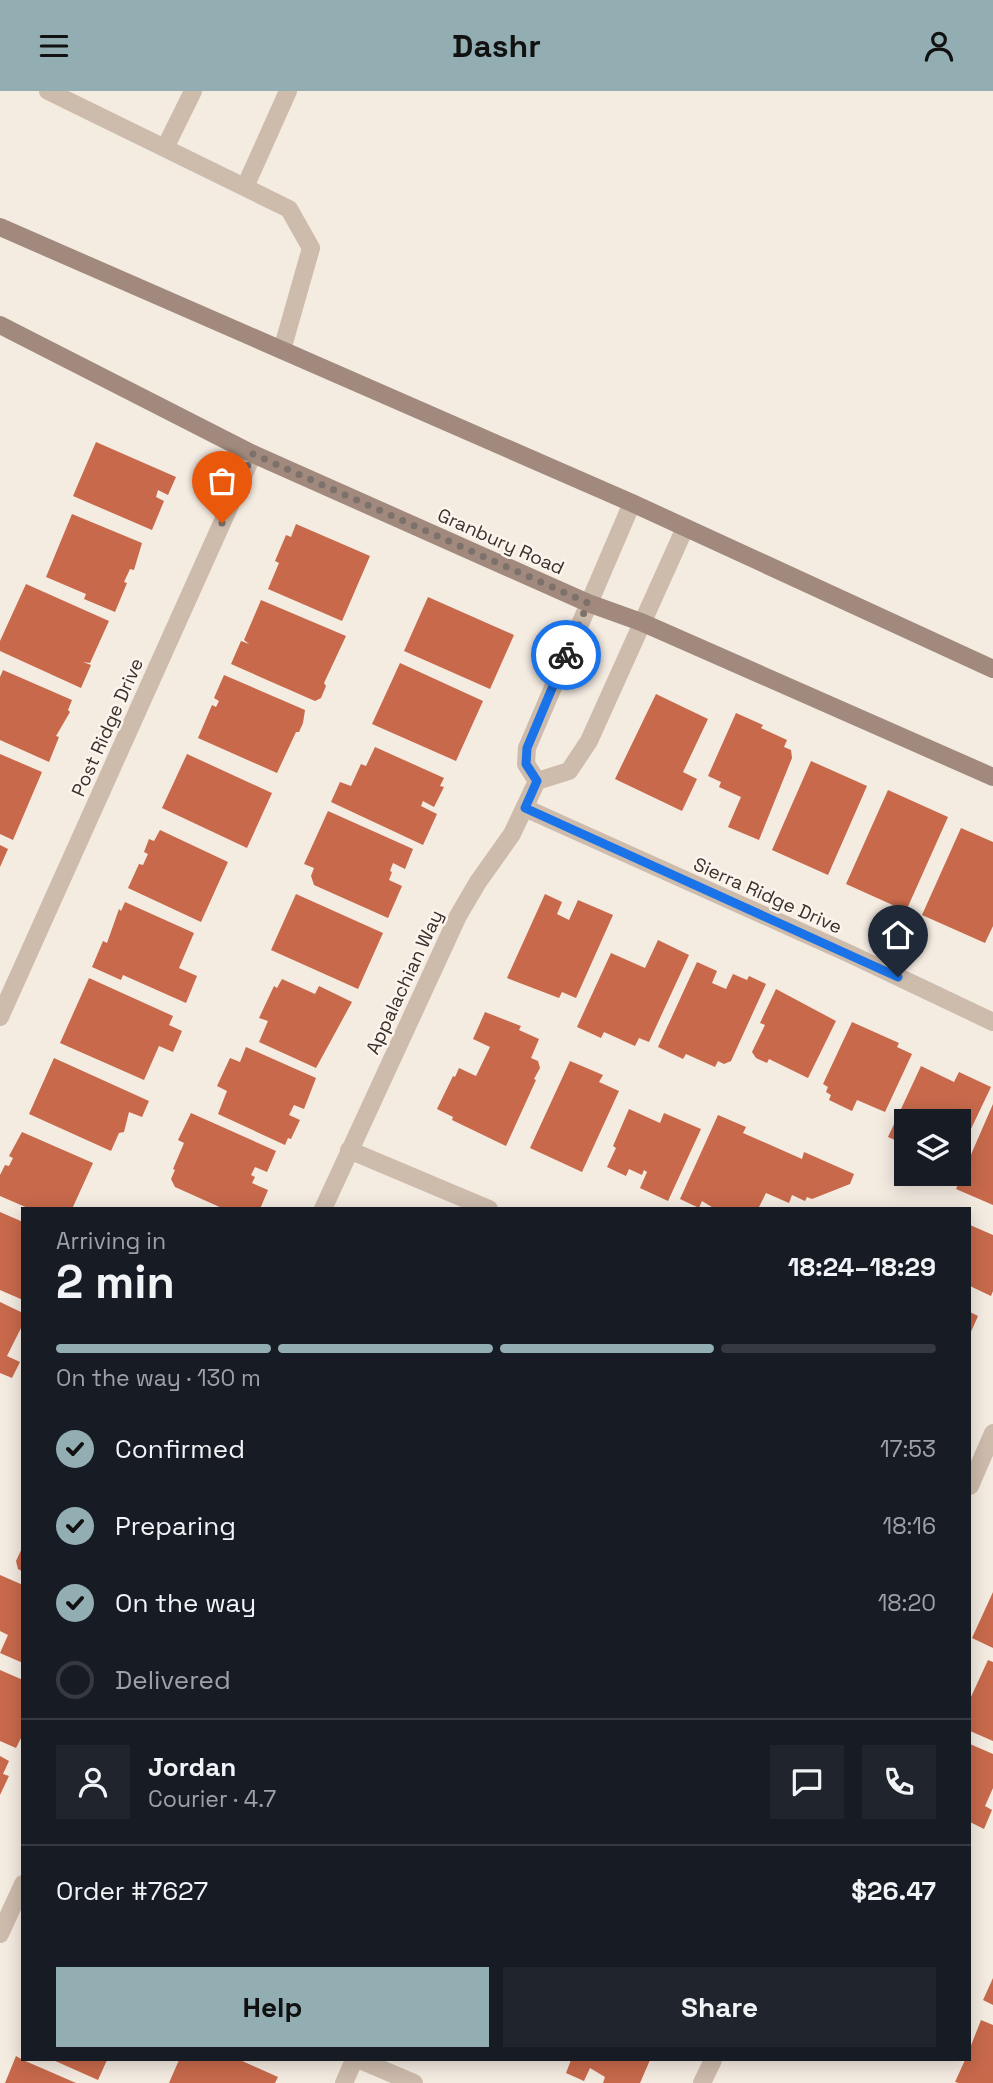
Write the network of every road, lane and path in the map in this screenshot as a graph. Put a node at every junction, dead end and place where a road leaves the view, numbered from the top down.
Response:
1 (48, 91) edge
2 (193, 91) edge
3 (288, 91) edge
4 (165, 148) junction
5 (245, 187) junction
6 (0, 227) edge
7 (0, 325) edge
8 (282, 350) junction
9 (253, 454) junction
10 (632, 503) junction
11 (685, 528) junction
12 (588, 603) junction
13 (641, 622) junction
14 (993, 669) edge
15 (993, 777) edge
16 (537, 781) junction
17 (525, 808) junction
18 (0, 1017) edge
19 (993, 1022) edge
20 (349, 1150) junction
21 (324, 1207) edge
22 (484, 1207) edge
23 (993, 1433) edge
24 (971, 1484) edge
25 (21, 1888) edge
26 (12, 1908) edge
27 (0, 1934) edge
28 (354, 2061) edge
29 (362, 2061) edge
30 (713, 2061) edge
31 (344, 2083) edge
32 (414, 2083) edge
33 (702, 2083) edge

1 - 4 street
2 - 4 street
3 - 5 street
4 - 5 street
5 - 8 street
6 - 8 main road
7 - 9 main road, Granbury Road
8 - 10 main road
9 - 12 main road, Granbury Road
9 - 18 street, Post Ridge Drive
10 - 11 main road
10 - 12 street
11 - 13 street
11 - 14 main road
12 - 13 main road, Granbury Road
12 - 16 street
13 - 15 main road, Granbury Road
13 - 16 street
16 - 17 street, Appalachian Way
17 - 19 street, Sierra Ridge Drive
17 - 20 street, Appalachian Way
20 - 21 street, Appalachian Way
20 - 22 street
23 - 24 street
25 - 26 street
26 - 27 street
28 - 31 street
29 - 32 street
30 - 33 street

